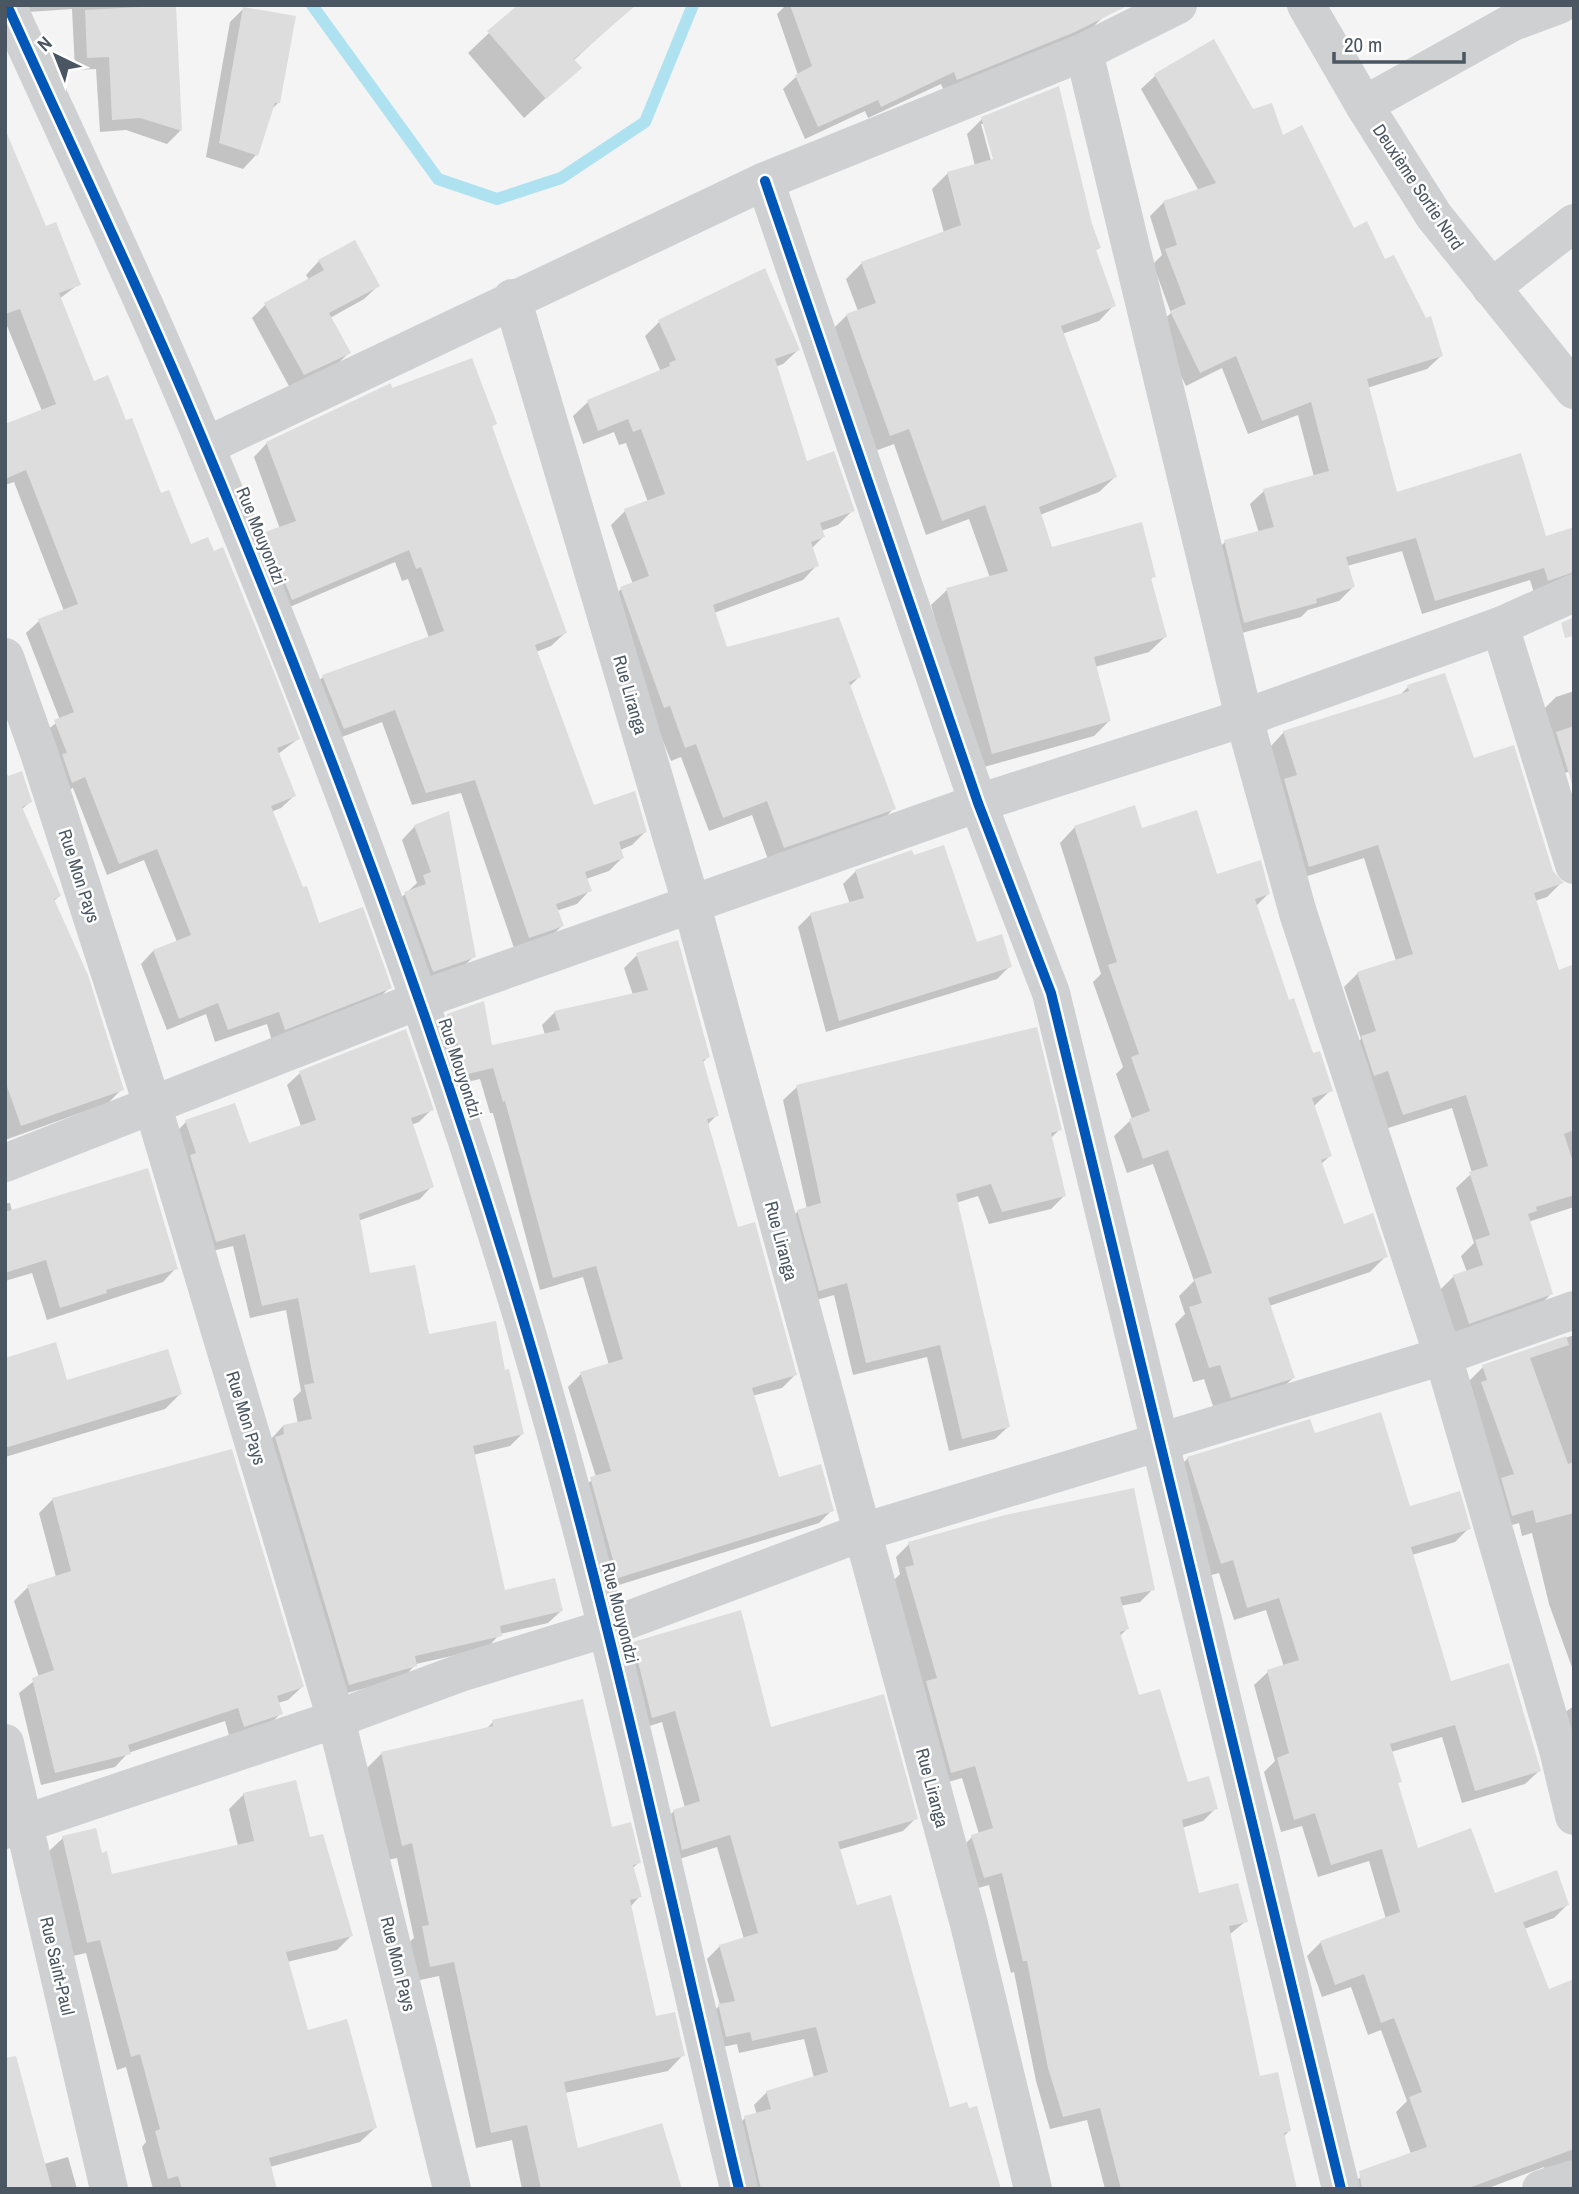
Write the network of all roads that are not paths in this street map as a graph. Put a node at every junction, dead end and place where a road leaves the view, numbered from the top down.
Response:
1 (8, 5) edge
2 (1178, 5) edge
3 (1306, 5) edge
4 (1559, 5) edge
5 (1084, 52) junction
6 (1364, 105) junction
7 (765, 181) junction
8 (1574, 223) edge
9 (1491, 288) junction
10 (512, 298) junction
11 (1574, 390) edge
12 (206, 446) junction
13 (1574, 593) edge
14 (1500, 626) junction
15 (5, 657) edge
16 (1244, 718) junction
17 (978, 803) junction
18 (1574, 865) edge
19 (692, 906) junction
20 (420, 1000) junction
21 (152, 1107) junction
22 (5, 1163) edge
23 (1574, 1310) edge
24 (1443, 1356) junction
25 (1160, 1440) junction
26 (863, 1532) junction
27 (607, 1628) junction
28 (336, 1719) junction
29 (5, 1743) edge
30 (1574, 1816) edge
31 (14, 1827) edge
32 (1574, 2179) edge
33 (109, 2189) edge
34 (452, 2189) edge
35 (739, 2189) edge
36 (1033, 2189) edge
37 (1341, 2189) edge
38 (1541, 2189) edge

1 - 12 street, Rue Mouyondzi
2 - 5 street
3 - 6 street, Deuxième Sortie Nord
4 - 6 street
5 - 7 street
5 - 16 street
6 - 9 street, Deuxième Sortie Nord
7 - 10 street
7 - 17 street
8 - 9 street
9 - 11 street, Deuxième Sortie Nord
10 - 12 street
10 - 19 street, Rue Liranga
12 - 20 street, Rue Mouyondzi
13 - 14 street
14 - 16 street
14 - 18 street
15 - 21 street, Rue Mon Pays
16 - 17 street
16 - 24 street
17 - 19 street
17 - 25 street
19 - 20 street
19 - 26 street, Rue Liranga
20 - 21 street
20 - 27 street, Rue Mouyondzi
21 - 22 street
21 - 28 street, Rue Mon Pays
23 - 24 street
24 - 25 street
24 - 30 street
25 - 26 street
25 - 37 street
26 - 27 street
26 - 36 street, Rue Liranga
27 - 28 street
27 - 35 street, Rue Mouyondzi
28 - 31 street
28 - 34 street, Rue Mon Pays
29 - 31 street, Rue Saint-Paul
31 - 33 street, Rue Saint-Paul
32 - 38 street

